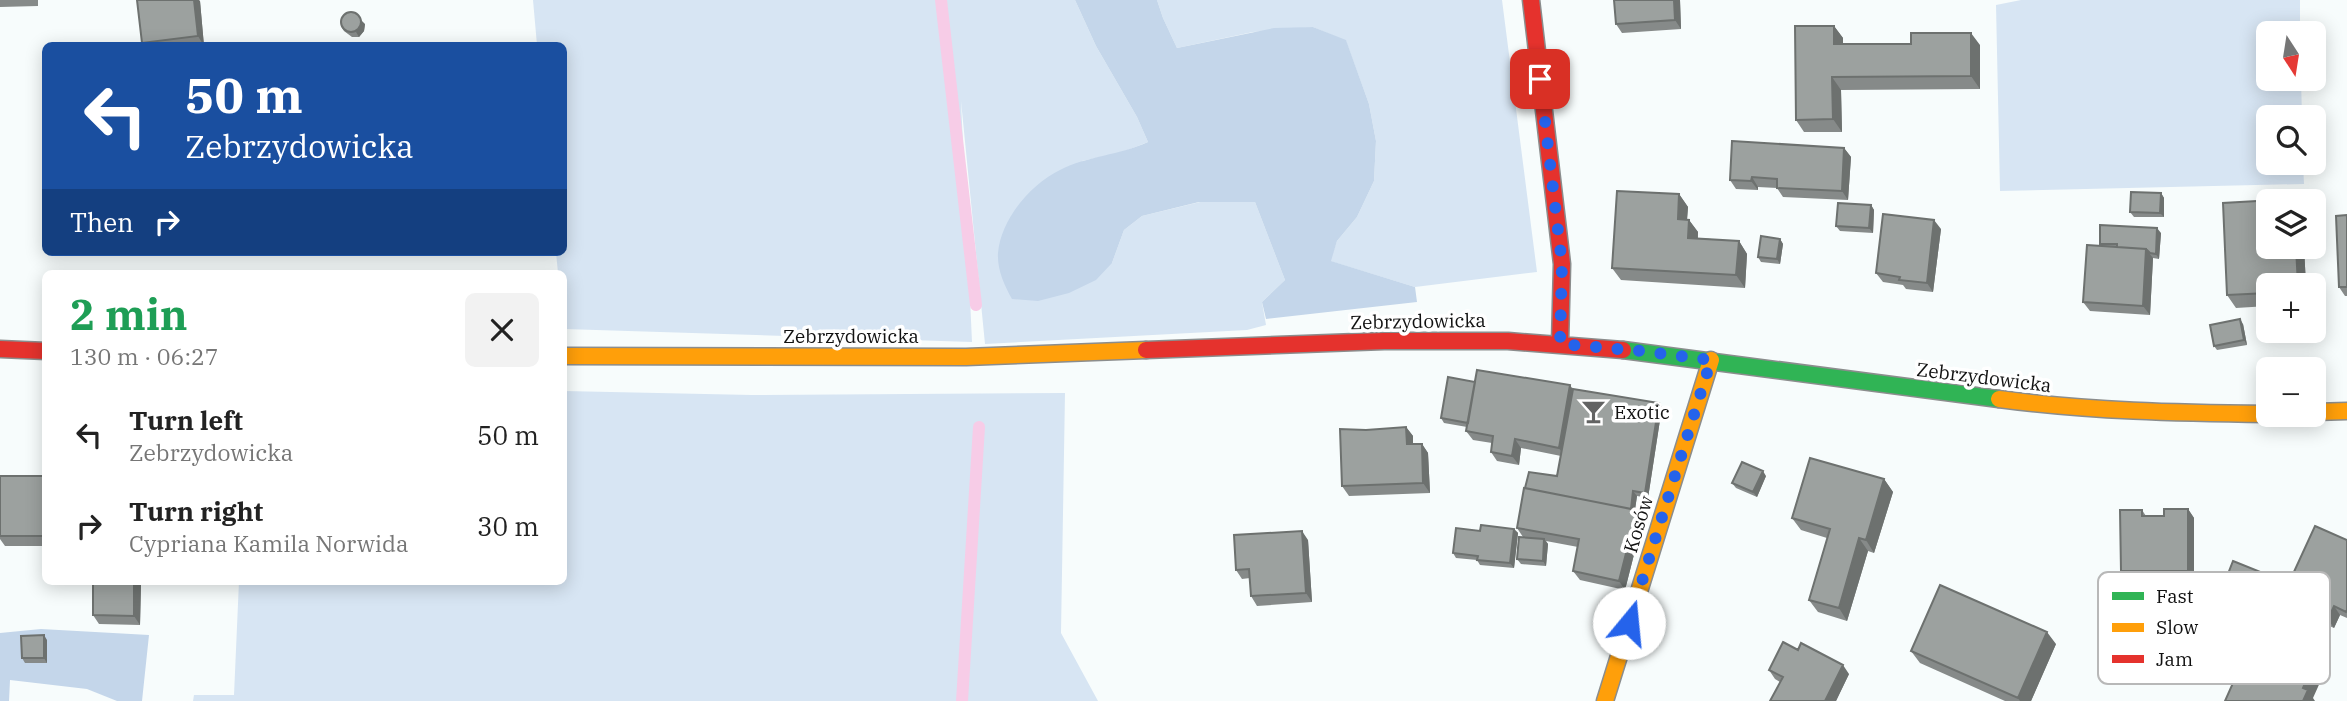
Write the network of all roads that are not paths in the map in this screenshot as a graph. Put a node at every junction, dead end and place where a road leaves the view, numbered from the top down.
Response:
1 (1531, 0) edge
2 (1560, 344) junction
3 (0, 349) edge
4 (42, 351) edge
5 (567, 356) edge
6 (1711, 360) junction
7 (2347, 411) edge
8 (2326, 412) edge
9 (2256, 414) edge
10 (1605, 701) edge

1 - 2 street
2 - 5 street, Zebrzydowicka
2 - 6 street, Zebrzydowicka
3 - 4 street
6 - 9 street, Zebrzydowicka
6 - 10 street, Kosów
7 - 8 street

